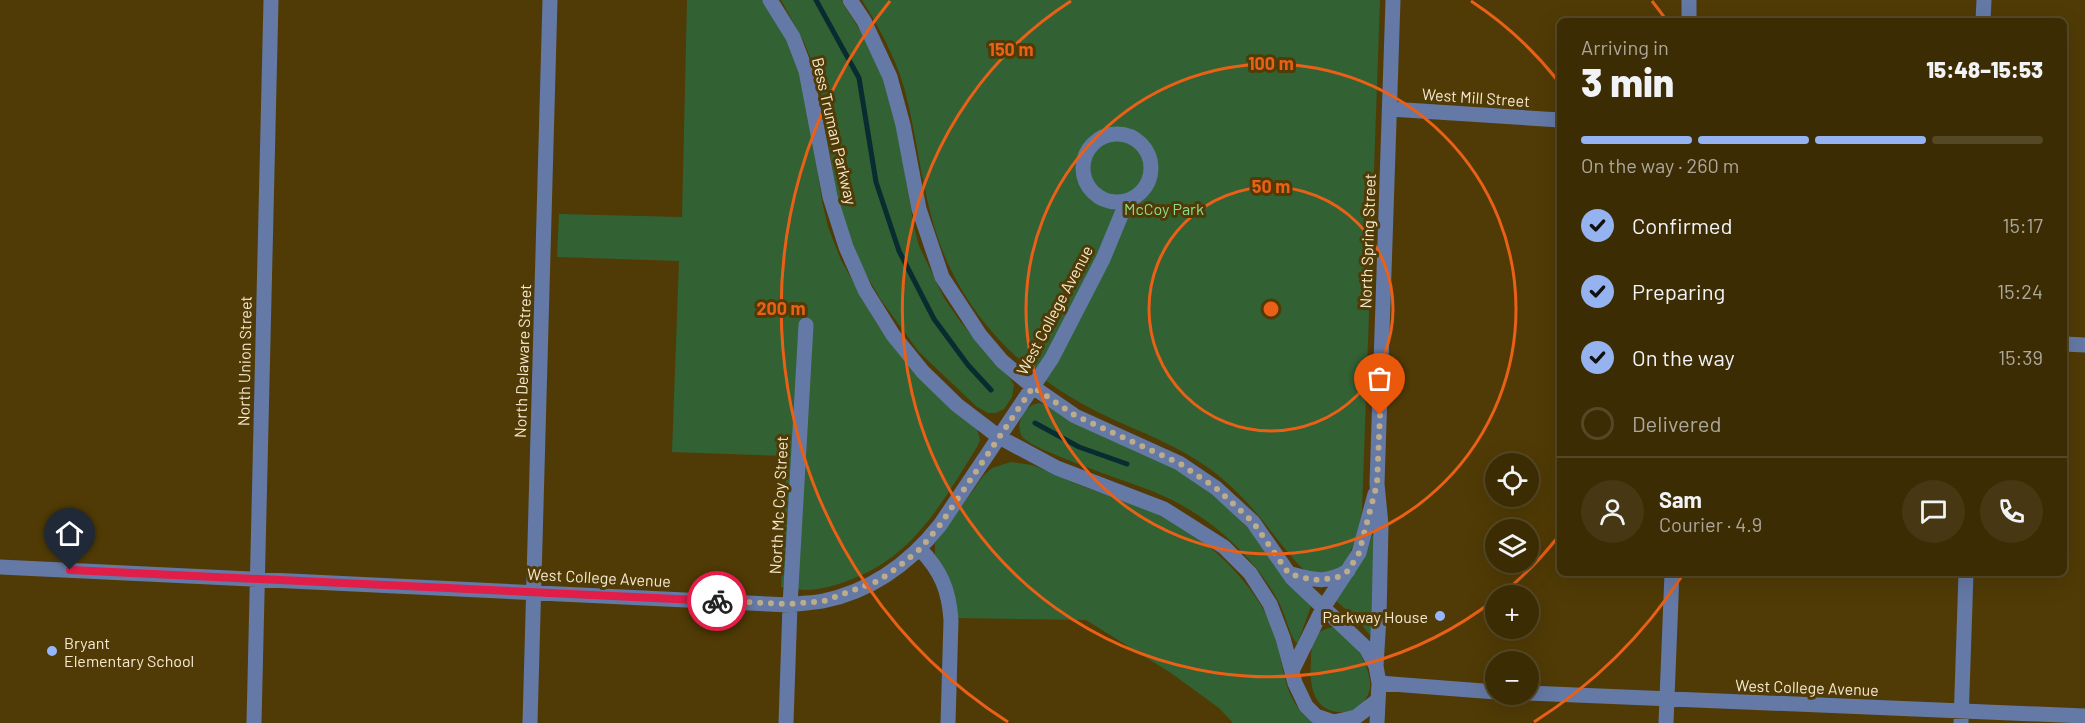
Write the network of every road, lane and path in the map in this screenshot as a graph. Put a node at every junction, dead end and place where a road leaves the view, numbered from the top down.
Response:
1 (271, 0) edge
2 (550, 0) edge
3 (770, 0) edge
4 (850, 0) edge
5 (1393, 0) edge
6 (1689, 0) edge
7 (1984, 0) edge
8 (1689, 18) edge
9 (1983, 18) edge
10 (1389, 109) junction
11 (1557, 120) edge
12 (1126, 201) junction
13 (806, 325) dead end
14 (2067, 344) edge
15 (2085, 345) edge
16 (1033, 387) junction
17 (999, 437) junction
18 (1377, 484) junction
19 (920, 549) junction
20 (0, 567) edge
21 (1348, 571) junction
22 (1289, 574) junction
23 (1671, 576) edge
24 (1966, 576) edge
25 (257, 579) junction
26 (534, 592) junction
27 (790, 604) junction
28 (1323, 608) junction
29 (1376, 666) junction
30 (1293, 669) junction
31 (1379, 683) junction
32 (1485, 691) edge
33 (1539, 693) edge
34 (1667, 699) junction
35 (1378, 700) junction
36 (2085, 716) edge
37 (1962, 717) edge
38 (1335, 722) edge
39 (255, 723) edge
40 (530, 723) edge
41 (786, 723) edge
42 (948, 723) edge
43 (1377, 723) edge
44 (1666, 723) edge

1 - 25 street, North Union Street
2 - 26 street, North Delaware Street
3 - 17 street, Bess Truman Parkway
4 - 16 street
5 - 10 street, North Spring Street
6 - 8 street
7 - 9 street
10 - 11 street, West Mill Street
10 - 18 street, North Spring Street
12 - 12 street
12 - 16 street, West College Avenue
13 - 27 street, North Mc Coy Street
14 - 15 street
16 - 17 street, West College Avenue
16 - 22 street
17 - 19 street, West College Avenue
17 - 30 street, Bess Truman Parkway
18 - 21 street, North Spring Street
18 - 29 street, North Spring Street
19 - 27 street, West College Avenue
19 - 42 street
20 - 25 street, West College Avenue
21 - 22 street
21 - 28 street, North Spring Street
22 - 28 street
23 - 34 street
24 - 37 street
25 - 26 street, West College Avenue
25 - 39 street, North Union Street
26 - 27 street, West College Avenue
26 - 40 street, North Delaware Street
27 - 41 street, North Mc Coy Street
28 - 29 street
28 - 30 street, North Spring Street
29 - 31 street
30 - 38 street
31 - 32 street
31 - 35 street
33 - 34 street, West College Avenue
34 - 37 street, West College Avenue
34 - 44 street
35 - 38 street
35 - 43 street
36 - 37 street, West College Avenue

